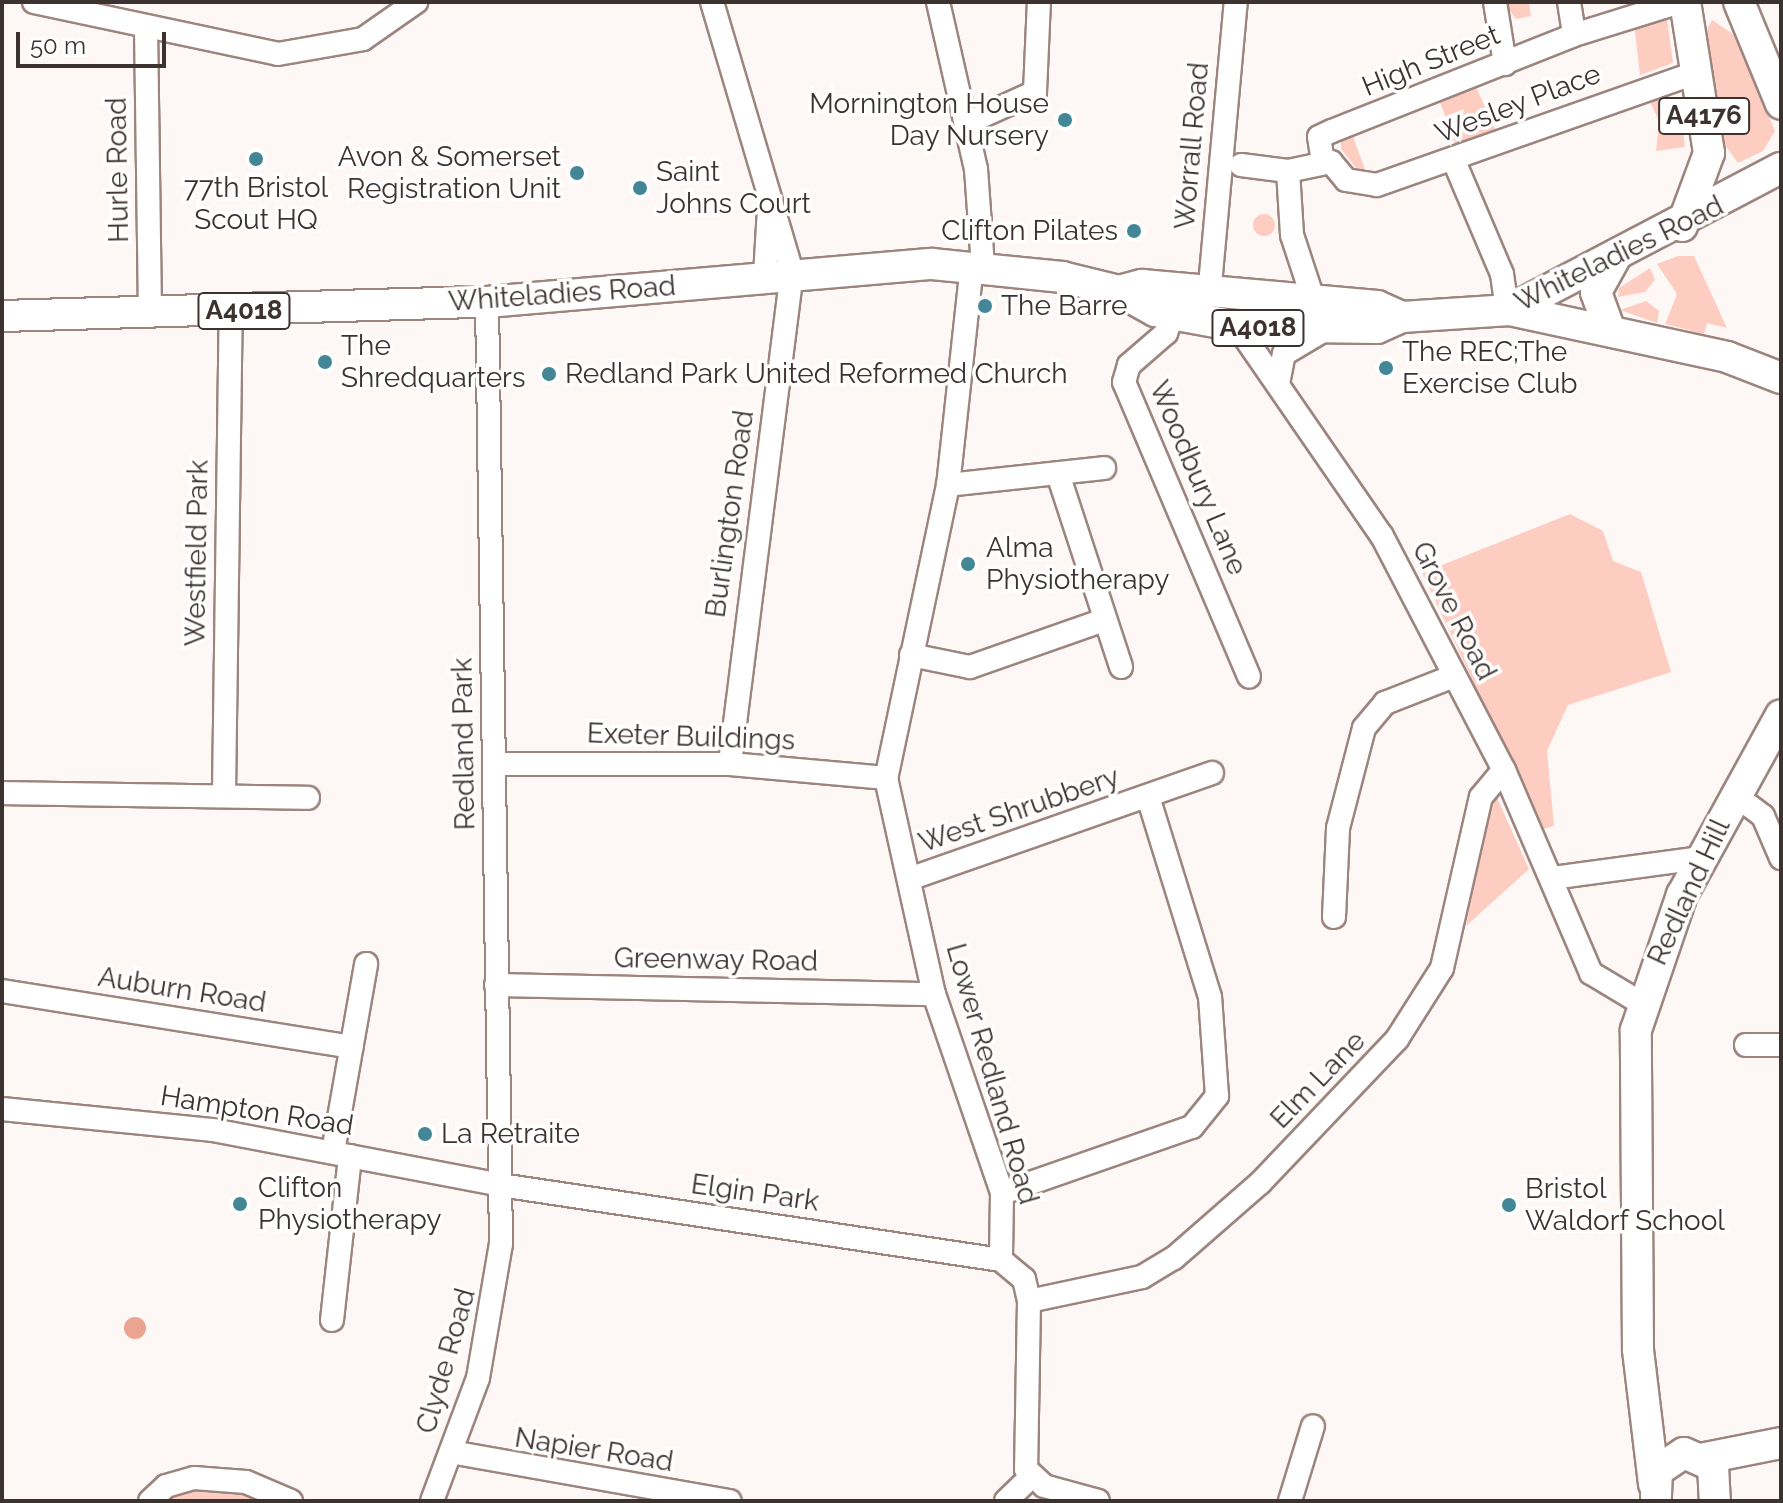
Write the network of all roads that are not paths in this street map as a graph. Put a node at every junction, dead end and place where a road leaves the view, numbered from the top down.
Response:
1 (34, 2) edge
2 (416, 2) edge
3 (712, 2) edge
4 (938, 2) edge
5 (1039, 2) edge
6 (1236, 2) edge
7 (1495, 2) edge
8 (1569, 2) edge
9 (1682, 2) edge
10 (1739, 2) edge
11 (146, 27) junction
12 (1574, 35) junction
13 (1505, 64) junction
14 (1695, 73) junction
15 (1779, 91) edge
16 (967, 123) junction
17 (1454, 161) junction
18 (1323, 162) junction
19 (1241, 165) dead end
20 (1781, 168) edge
21 (1288, 171) junction
22 (1682, 226) junction
23 (1614, 259) junction
24 (978, 266) junction
25 (778, 274) junction
26 (1119, 291) junction
27 (1209, 296) junction
28 (487, 302) junction
29 (1509, 310) junction
30 (231, 312) junction
31 (150, 313) junction
32 (2, 316) edge
33 (1172, 316) junction
34 (1318, 318) junction
35 (1237, 326) junction
36 (1609, 328) junction
37 (1781, 378) edge
38 (1278, 384) junction
39 (1104, 468) dead end
40 (1058, 474) junction
41 (948, 485) junction
42 (1104, 620) junction
43 (911, 655) junction
44 (1121, 667) dead end
45 (1454, 676) junction
46 (1249, 677) dead end
47 (1781, 715) edge
48 (494, 764) junction
49 (730, 764) junction
50 (1504, 770) junction
51 (1212, 773) dead end
52 (886, 778) junction
53 (2, 793) edge
54 (224, 794) junction
55 (1735, 795) junction
56 (1148, 797) junction
57 (308, 798) dead end
58 (1700, 858) junction
59 (1781, 858) edge
60 (1553, 878) junction
61 (909, 879) junction
62 (1334, 917) dead end
63 (366, 964) dead end
64 (496, 985) junction
65 (2, 991) edge
66 (934, 994) junction
67 (1641, 1003) junction
68 (1746, 1045) dead end
69 (1781, 1045) edge
70 (352, 1047) junction
71 (2, 1109) edge
72 (341, 1154) junction
73 (500, 1185) junction
74 (1002, 1193) junction
75 (1001, 1260) junction
76 (1029, 1301) junction
77 (332, 1320) dead end
78 (1643, 1417) junction
79 (1313, 1426) dead end
80 (1770, 1446) edge
81 (451, 1452) junction
82 (1674, 1456) junction
83 (1031, 1477) junction
84 (1713, 1478) edge
85 (1656, 1492) edge
86 (150, 1501) edge
87 (291, 1501) edge
88 (432, 1501) edge
89 (730, 1501) edge
90 (1006, 1501) edge
91 (1098, 1501) edge
92 (1290, 1501) edge

1 - 11 street
2 - 11 street
3 - 25 street, Burlington Road
4 - 16 street, Lower Redland Road
5 - 16 street
6 - 27 street, Worrall Road
7 - 13 street
8 - 12 street
9 - 12 street, High Street
9 - 14 main road, A4176
10 - 15 main road, A4176
11 - 31 street, Hurle Road
12 - 13 street, High Street
13 - 18 street, High Street
14 - 17 street, Wesley Place
14 - 22 main road, A4176
16 - 24 street, Lower Redland Road
17 - 18 street, Wesley Place
17 - 29 street
18 - 21 street
19 - 21 street
20 - 22 main road, Whiteladies Road / A4018
21 - 34 street
22 - 23 main road, Whiteladies Road / A4018
23 - 29 main road, Whiteladies Road / A4018
23 - 36 main road
24 - 25 main road, Whiteladies Road / A4018
24 - 26 main road, Whiteladies Road / A4018
24 - 41 street, Lower Redland Road
25 - 28 main road, Whiteladies Road / A4018
25 - 49 street, Burlington Road
26 - 27 main road, Whiteladies Road / A4018
26 - 33 main road, Whiteladies Road / A4018
27 - 34 main road, Whiteladies Road / A4018
28 - 30 main road, Whiteladies Road / A4018
28 - 48 street, Redland Park
29 - 34 main road, Whiteladies Road / A4018
29 - 36 main road
30 - 31 main road, Whiteladies Road / A4018
30 - 54 street, Westfield Park
31 - 32 main road, Whiteladies Road / A4018
33 - 35 main road, Whiteladies Road / A4018
33 - 46 street, Woodbury Lane
34 - 35 main road, Whiteladies Road / A4018
34 - 38 street
35 - 38 street, Grove Road
36 - 37 main road
38 - 45 street, Grove Road
39 - 40 street
40 - 41 street
40 - 42 street
41 - 43 street, Lower Redland Road
42 - 43 street
42 - 44 street
43 - 52 street, Lower Redland Road
45 - 50 street, Grove Road
45 - 62 street
47 - 55 main road, Redland Hill
48 - 49 street, Exeter Buildings
48 - 64 street, Redland Park
49 - 52 street, Exeter Buildings
50 - 60 street, Grove Road
50 - 76 street, Elm Lane
51 - 56 street, West Shrubbery
52 - 61 street, Lower Redland Road
53 - 54 street
54 - 57 street
55 - 58 main road, Redland Hill
55 - 59 street
56 - 61 street, West Shrubbery
56 - 74 street, West Shrubbery
58 - 60 street
58 - 67 main road, Redland Hill
60 - 67 street, Grove Road
61 - 66 street, Lower Redland Road
63 - 70 street
64 - 66 street, Greenway Road
64 - 73 street, Redland Park
65 - 70 street, Auburn Road
66 - 74 street, Lower Redland Road
67 - 78 main road, Redland Hill
68 - 69 street
70 - 72 street
71 - 72 street, Hampton Road
72 - 73 street, Hampton Road
72 - 77 street
73 - 75 street, Elgin Park
73 - 81 street, Clyde Road
74 - 75 street, Lower Redland Road
75 - 76 street
76 - 83 street
78 - 82 main road
78 - 85 main road, Redland Hill
79 - 92 street
80 - 84 main road
81 - 88 street, Clyde Road
81 - 89 street, Napier Road
82 - 84 main road
82 - 85 main road
83 - 90 street
83 - 91 street
86 - 87 street

